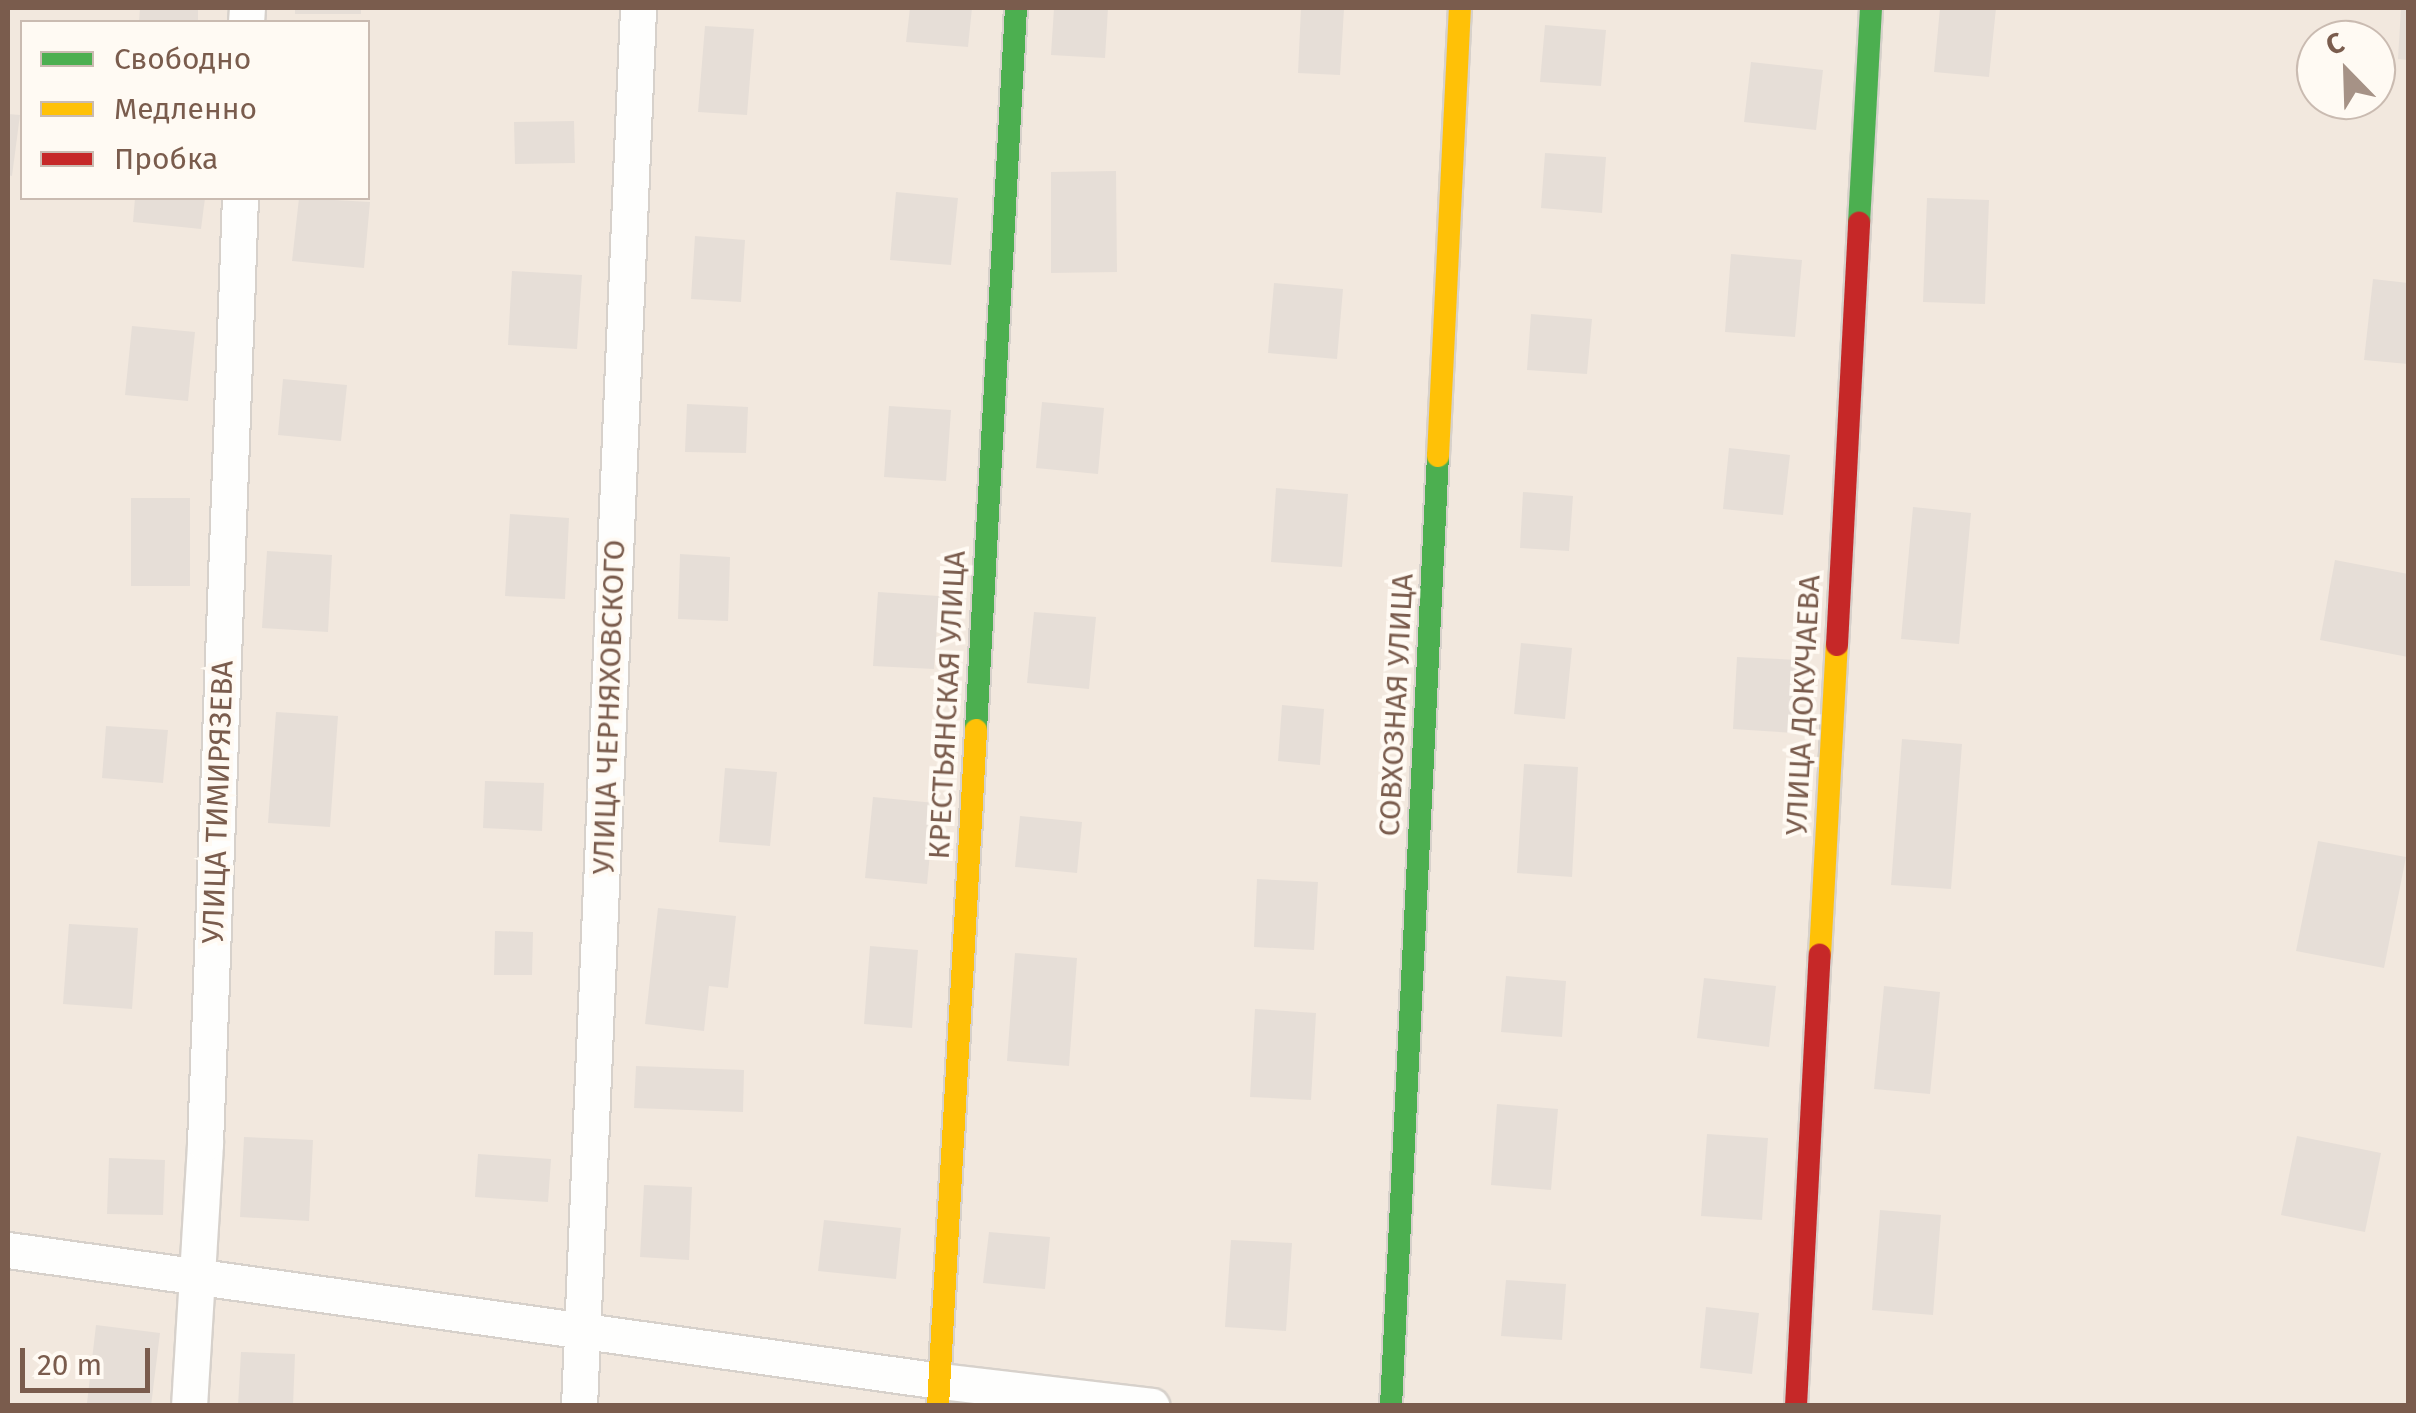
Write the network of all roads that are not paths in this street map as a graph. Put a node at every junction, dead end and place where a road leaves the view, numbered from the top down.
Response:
1 (638, 8) edge
2 (1016, 8) edge
3 (1460, 8) edge
4 (1871, 8) edge
5 (240, 200) edge
6 (8, 1250) edge
7 (196, 1277) junction
8 (583, 1329) junction
9 (939, 1394) edge
10 (189, 1406) edge
11 (579, 1406) edge
12 (1152, 1406) edge
13 (1391, 1406) edge
14 (1796, 1406) edge

1 - 8 street, УЛИЦА ЧЕРНЯХОВСКОГО
2 - 9 street, КРЕСТЬЯНСКАЯ УЛИЦА
3 - 13 street, СОВХОЗНАЯ УЛИЦА
4 - 14 street, УЛИЦА ДОКУЧАЕВА
5 - 7 street, УЛИЦА ТИМИРЯЗЕВА
6 - 7 street
7 - 8 street
7 - 10 street, УЛИЦА ТИМИРЯЗЕВА
8 - 9 street
8 - 11 street, УЛИЦА ЧЕРНЯХОВСКОГО
9 - 12 street

